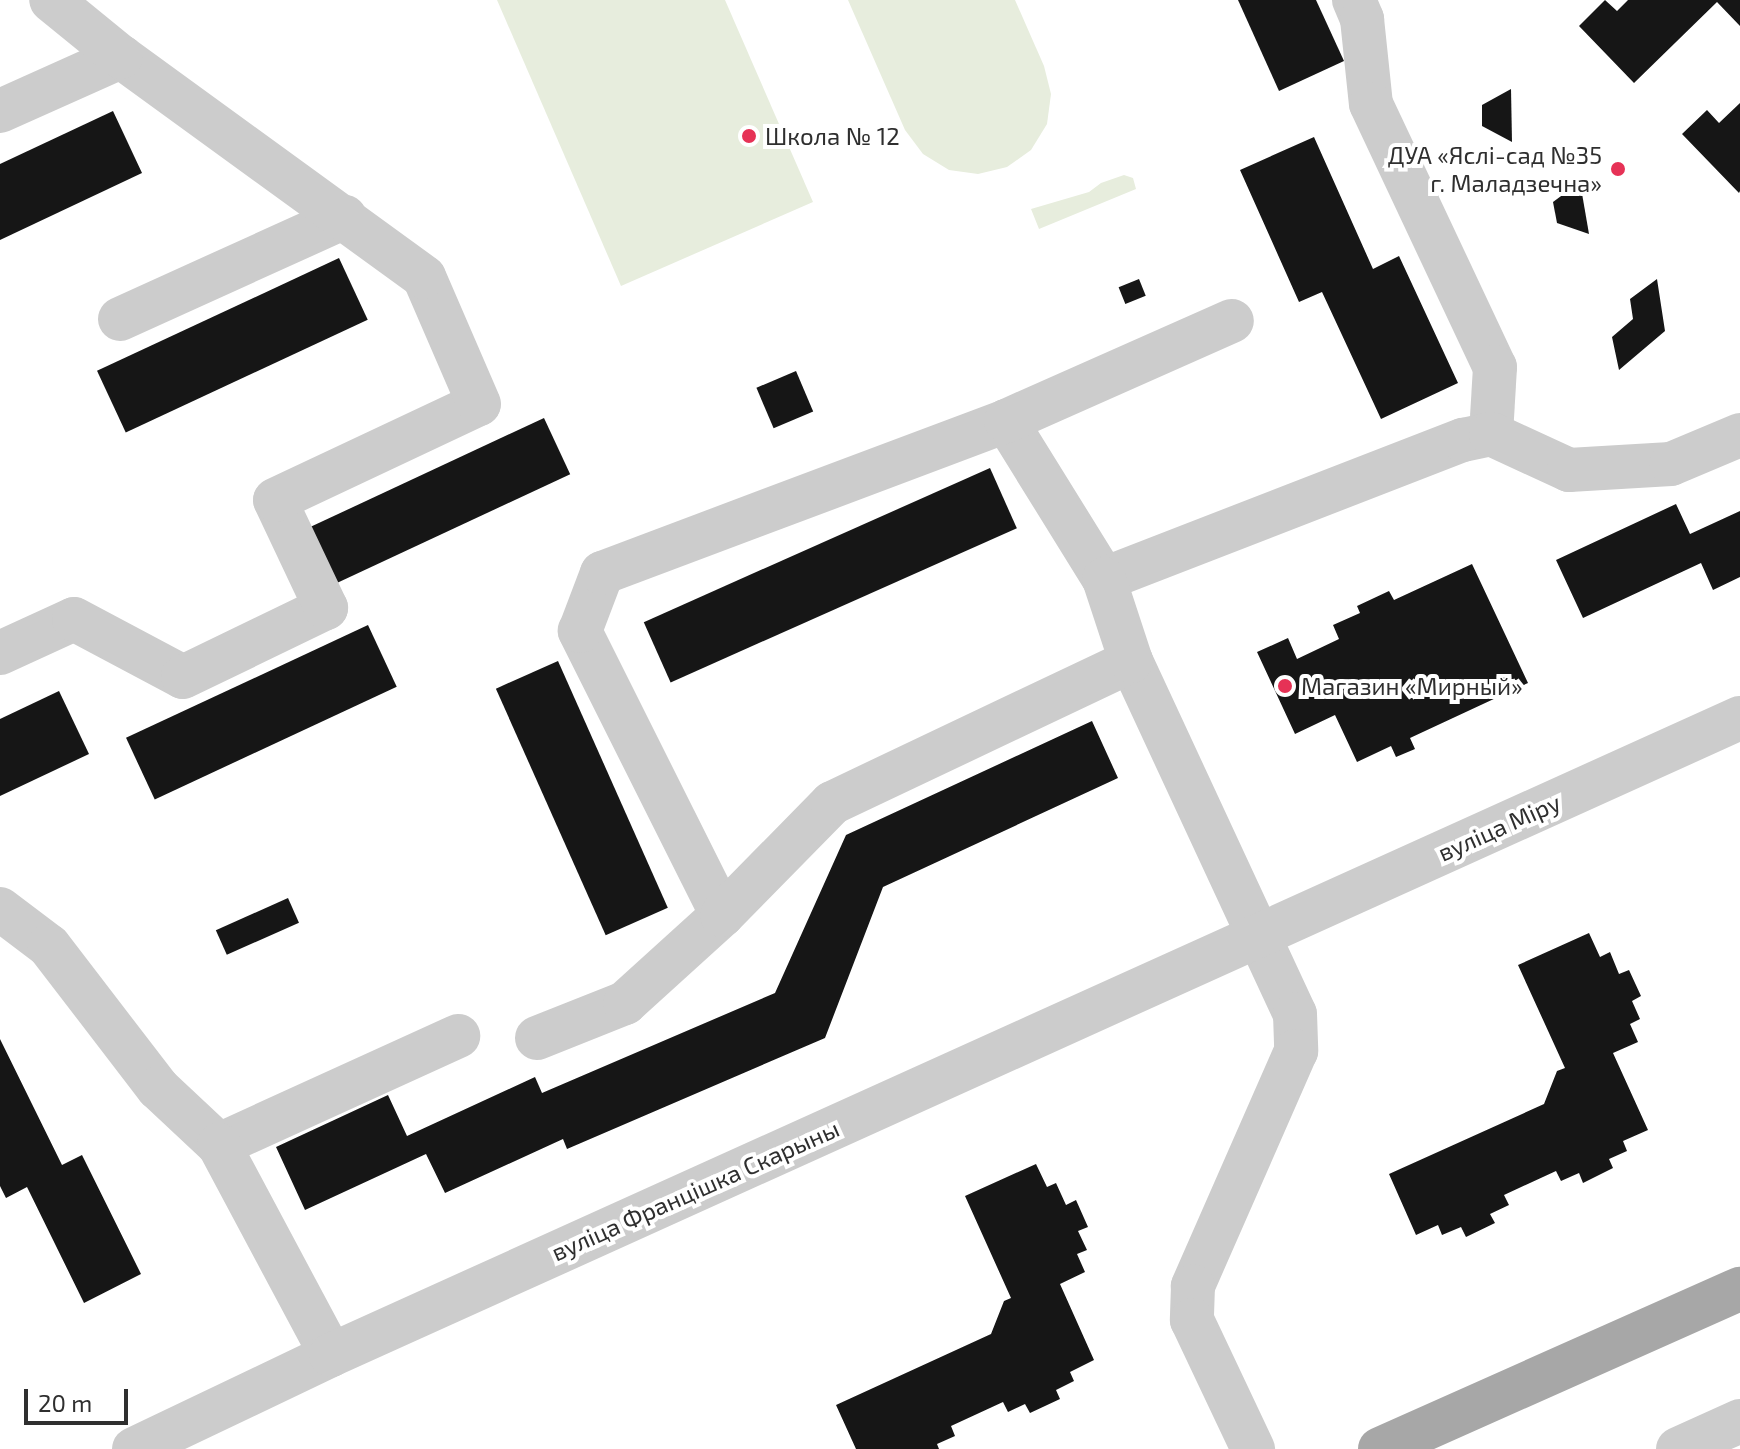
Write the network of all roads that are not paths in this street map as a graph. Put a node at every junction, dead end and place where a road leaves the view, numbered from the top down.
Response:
1 (51, 0) edge
2 (1354, 0) edge
3 (121, 57) junction
4 (0, 111) edge
5 (345, 217) junction
6 (120, 319) dead end
7 (1232, 321) dead end
8 (1006, 421) junction
9 (1491, 434) junction
10 (1740, 435) edge
11 (1104, 579) junction
12 (0, 653) edge
13 (1131, 661) junction
14 (1735, 733) edge
15 (0, 909) edge
16 (722, 915) junction
17 (1259, 935) junction
18 (458, 1036) dead end
19 (537, 1038) dead end
20 (219, 1145) junction
21 (1740, 1289) edge
22 (331, 1355) junction
23 (1740, 1421) edge
24 (134, 1449) edge
25 (1253, 1449) edge
26 (1380, 1449) edge
27 (1678, 1449) edge

1 - 3 street
2 - 9 street
3 - 4 street
3 - 5 street
5 - 6 street
5 - 12 street
7 - 8 street
8 - 11 street
8 - 16 street
9 - 10 street
9 - 11 street
11 - 13 street
13 - 16 street
13 - 17 street
14 - 17 street, вуліца Міру
15 - 20 street
16 - 19 street
17 - 22 street, вуліца Францішка Скарыны
17 - 25 street
18 - 20 street
20 - 22 street
21 - 26 main road
22 - 24 street, вуліца Францішка Скарыны
23 - 27 street

